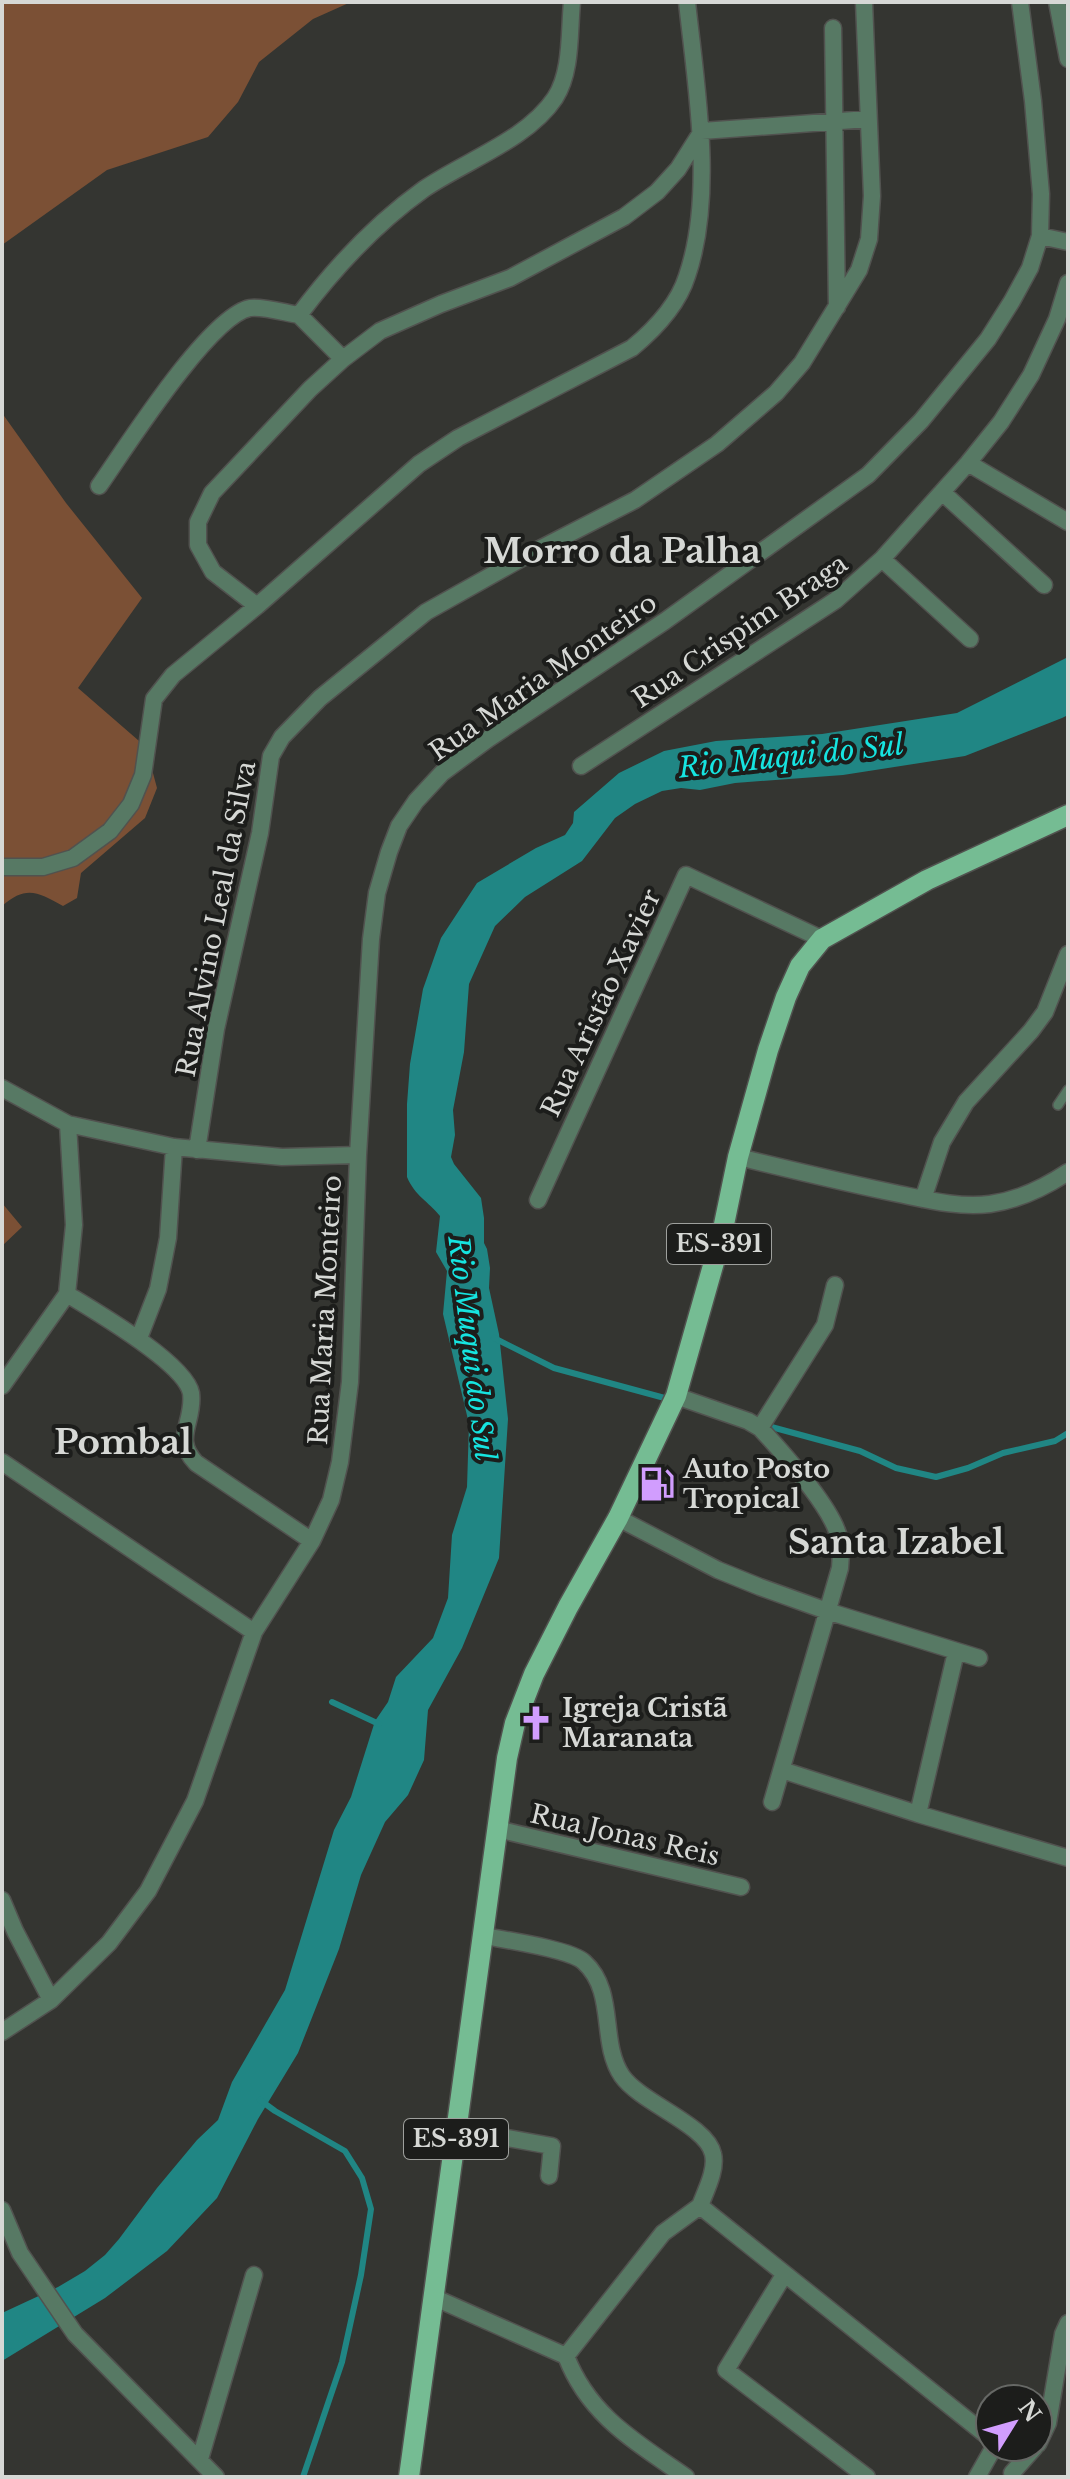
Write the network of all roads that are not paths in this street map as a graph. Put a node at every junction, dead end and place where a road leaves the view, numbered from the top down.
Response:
1 (572, 2) edge
2 (687, 2) edge
3 (864, 2) edge
4 (1020, 2) edge
5 (1057, 2) edge
6 (833, 28) dead end
7 (1068, 59) edge
8 (868, 119) junction
9 (836, 121) junction
10 (702, 131) junction
11 (1040, 236) junction
12 (1068, 242) edge
13 (1068, 283) edge
14 (837, 309) junction
15 (299, 315) junction
16 (1063, 320) edge
17 (343, 359) junction
18 (968, 463) junction
19 (99, 486) dead end
20 (942, 492) junction
21 (1068, 522) edge
22 (882, 559) junction
23 (1044, 585) dead end
24 (257, 606) junction
25 (970, 639) dead end
26 (581, 766) dead end
27 (1068, 815) edge
28 (2, 867) edge
29 (822, 939) junction
30 (1068, 954) edge
31 (2, 1088) edge
32 (1068, 1090) edge
33 (1058, 1105) dead end
34 (68, 1124) junction
35 (174, 1147) junction
36 (197, 1150) junction
37 (358, 1155) junction
38 (738, 1157) junction
39 (1068, 1172) edge
40 (923, 1199) junction
41 (538, 1200) dead end
42 (835, 1285) dead end
43 (67, 1294) junction
44 (139, 1338) junction
45 (2, 1386) edge
46 (676, 1396) junction
47 (760, 1428) junction
48 (2, 1462) edge
49 (618, 1518) junction
50 (312, 1541) junction
51 (827, 1611) junction
52 (254, 1632) junction
53 (956, 1652) junction
54 (979, 1658) dead end
55 (782, 1770) junction
56 (772, 1802) dead end
57 (918, 1814) junction
58 (497, 1829) junction
59 (1068, 1858) edge
60 (741, 1887) dead end
61 (2, 1900) edge
62 (484, 1936) junction
63 (51, 2000) junction
64 (2, 2032) edge
65 (457, 2129) junction
66 (549, 2176) dead end
67 (700, 2206) junction
68 (4, 2222) edge
69 (254, 2275) dead end
70 (784, 2275) junction
71 (433, 2297) junction
72 (1068, 2323) edge
73 (566, 2356) junction
74 (1054, 2387) edge
75 (974, 2425) edge
76 (200, 2459) junction
77 (216, 2477) edge
78 (409, 2477) edge
79 (686, 2477) edge
80 (867, 2477) edge

1 - 15 street
2 - 10 street
3 - 8 street, Rua Alvino Leal da Silva
4 - 11 street, Rua Maria Monteiro
5 - 7 street
6 - 9 street
8 - 9 street
8 - 14 street, Rua Alvino Leal da Silva
9 - 10 street
9 - 14 street
10 - 17 street
10 - 24 street
11 - 12 street
11 - 37 street, Rua Maria Monteiro
13 - 16 street, Rua Crispim Braga
14 - 36 street, Rua Alvino Leal da Silva
15 - 17 street
15 - 19 street
16 - 18 street, Rua Crispim Braga
17 - 24 street
18 - 20 street, Rua Crispim Braga
18 - 21 street
20 - 22 street, Rua Crispim Braga
20 - 23 street
22 - 25 street
22 - 26 street, Rua Crispim Braga
24 - 28 street
27 - 29 main road, ES-391
29 - 38 main road, ES-391
29 - 41 street, Rua Aristão Xavier
30 - 40 street
31 - 34 street
32 - 33 lane
34 - 35 street
34 - 43 street
35 - 36 street
35 - 44 street
36 - 37 street
37 - 50 street, Rua Maria Monteiro
38 - 40 street
38 - 46 main road, ES-391
39 - 40 street
42 - 47 street
43 - 44 street
43 - 45 street
44 - 50 street
46 - 47 street
46 - 49 main road, ES-391
47 - 51 street
48 - 52 street
49 - 51 street
49 - 58 main road, ES-391
50 - 52 street, Rua Maria Monteiro
51 - 53 street
51 - 55 street
52 - 63 street, Rua Maria Monteiro
53 - 54 street
53 - 57 street
55 - 56 street
55 - 57 street
57 - 59 street
58 - 60 street, Rua Jonas Reis
58 - 62 main road, ES-391
61 - 63 street
62 - 65 main road, ES-391
62 - 67 street
63 - 64 street, Rua Maria Monteiro
65 - 66 street
65 - 71 main road, ES-391
67 - 70 street
67 - 73 street
68 - 76 street
69 - 76 street
70 - 75 street
70 - 80 street
71 - 73 street
71 - 78 main road, ES-391
72 - 74 street
73 - 79 street
76 - 77 street

